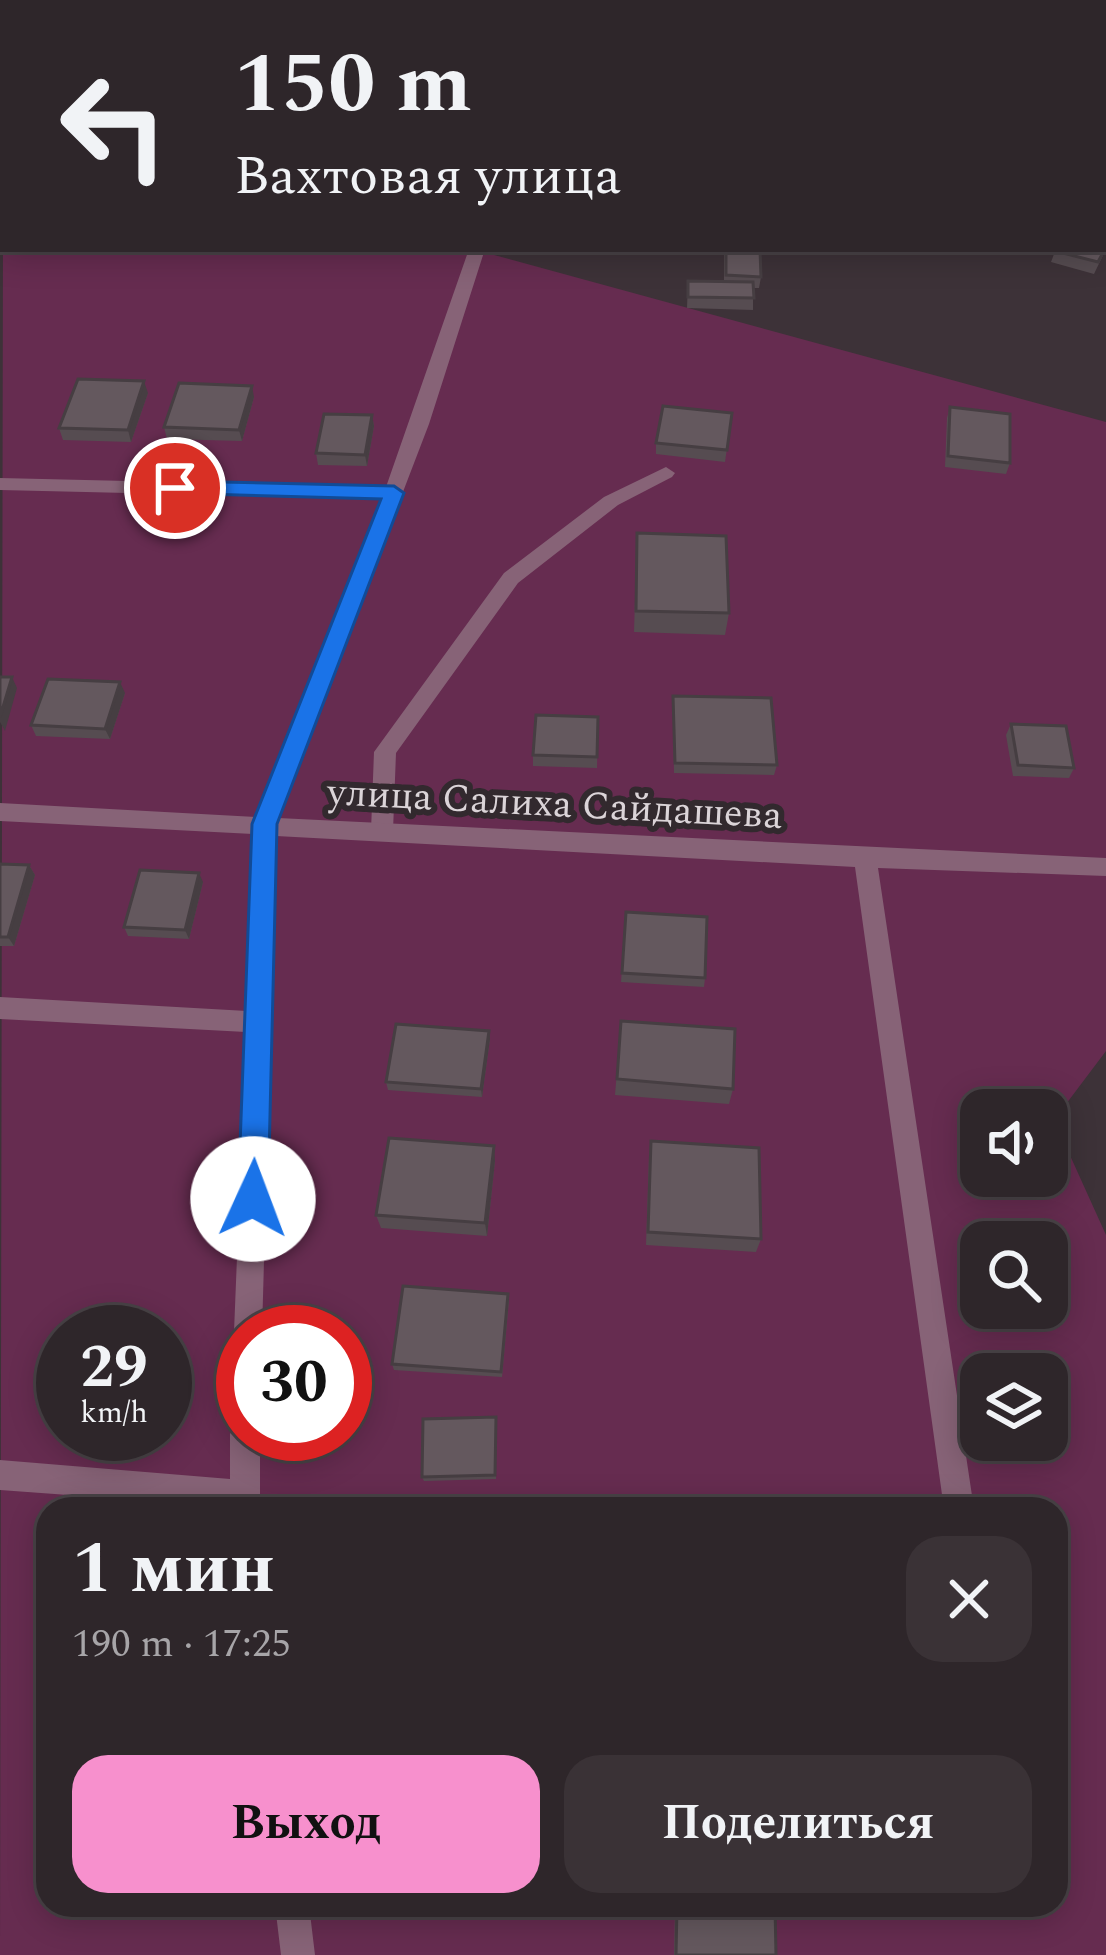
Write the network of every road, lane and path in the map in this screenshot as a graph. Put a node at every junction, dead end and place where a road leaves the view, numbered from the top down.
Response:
1 (476, 252) edge
2 (666, 473) dead end
3 (0, 484) edge
4 (394, 493) junction
5 (0, 812) edge
6 (265, 824) junction
7 (382, 831) junction
8 (865, 859) junction
9 (1106, 866) edge
10 (0, 1008) edge
11 (258, 1022) junction
12 (249, 1305) edge
13 (245, 1461) edge
14 (0, 1474) edge
15 (200, 1497) edge
16 (244, 1497) edge
17 (957, 1497) edge
18 (293, 1917) edge
19 (298, 1955) edge

1 - 4 street
2 - 7 street
3 - 4 street
4 - 6 street
5 - 6 street, улица Салиха Сайдашева
6 - 7 street, улица Салиха Сайдашева
6 - 11 street
7 - 8 street, улица Салиха Сайдашева
8 - 9 street, улица Салиха Сайдашева
8 - 17 street
10 - 11 street
11 - 12 street
13 - 16 street
14 - 15 street
18 - 19 street

